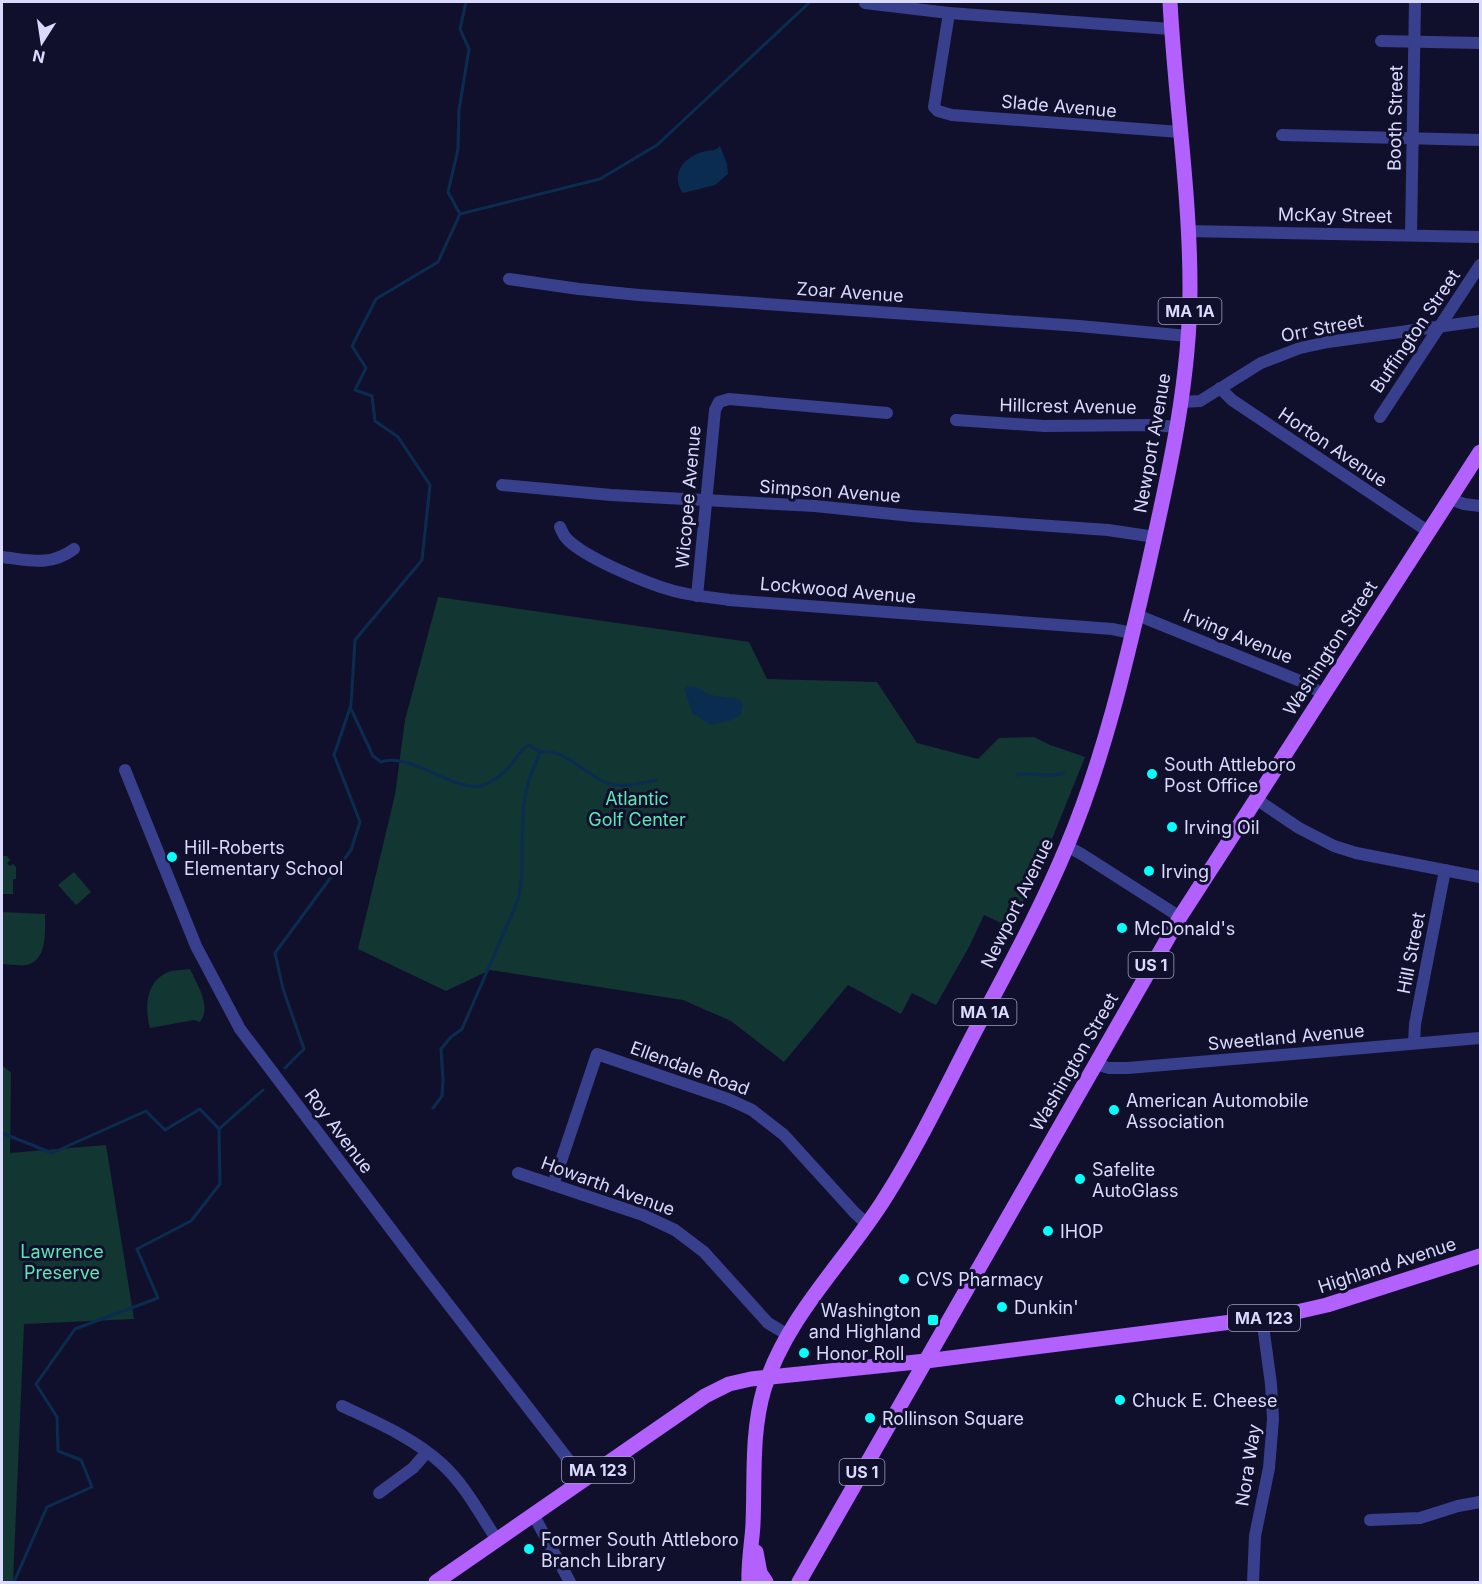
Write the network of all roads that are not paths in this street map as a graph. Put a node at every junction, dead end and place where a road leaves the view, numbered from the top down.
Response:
1 (1170, 2) edge
2 (1415, 2) edge
3 (865, 3) edge
4 (949, 13) junction
5 (1171, 29) junction
6 (1381, 41) dead end
7 (1414, 42) junction
8 (1480, 43) edge
9 (1180, 132) junction
10 (1282, 135) dead end
11 (1413, 139) junction
12 (1480, 140) edge
13 (1188, 231) junction
14 (1411, 234) junction
15 (1480, 237) edge
16 (1480, 265) edge
17 (509, 279) dead end
18 (1480, 321) edge
19 (1441, 327) junction
20 (1188, 336) junction
21 (1220, 388) junction
22 (1182, 402) junction
23 (887, 413) dead end
24 (1380, 417) dead end
25 (956, 420) dead end
26 (1178, 427) junction
27 (1480, 452) edge
28 (502, 485) dead end
29 (1450, 499) junction
30 (706, 500) junction
31 (1480, 506) edge
32 (560, 527) dead end
33 (1429, 532) junction
34 (1155, 537) junction
35 (74, 549) dead end
36 (2, 557) edge
37 (697, 596) junction
38 (1137, 615) junction
39 (1132, 633) junction
40 (1324, 695) junction
41 (125, 770) dead end
42 (1256, 799) junction
43 (1067, 846) junction
44 (1445, 870) junction
45 (1480, 877) edge
46 (1180, 917) junction
47 (1480, 1038) edge
48 (1414, 1043) junction
49 (1095, 1064) junction
50 (518, 1173) dead end
51 (553, 1185) junction
52 (868, 1225) junction
53 (1480, 1256) edge
54 (1262, 1318) junction
55 (788, 1335) junction
56 (926, 1361) junction
57 (769, 1377) junction
58 (342, 1406) dead end
59 (427, 1452) junction
60 (584, 1480) junction
61 (379, 1493) dead end
62 (1480, 1502) edge
63 (534, 1516) junction
64 (1370, 1520) dead end
65 (752, 1528) junction
66 (497, 1540) junction
67 (436, 1582) edge
68 (570, 1582) edge
69 (749, 1582) edge
70 (766, 1582) edge
71 (799, 1582) edge
72 (1253, 1582) edge

1 - 5 main road, Newport Avenue / MA 1A
2 - 7 street, Booth Street
3 - 4 street
4 - 5 street
4 - 9 street, Slade Avenue
5 - 9 main road, Newport Avenue / MA 1A
6 - 7 street
7 - 8 street
7 - 11 street, Booth Street
9 - 13 main road, Newport Avenue / MA 1A
10 - 11 street
11 - 12 street
11 - 14 street, Booth Street
13 - 14 street, McKay Street
13 - 20 main road, Newport Avenue / MA 1A
14 - 15 street, McKay Street
16 - 19 street, Buffington Street
17 - 20 street, Zoar Avenue
18 - 19 street, Orr Street
19 - 21 street, Orr Street
19 - 24 street, Buffington Street
20 - 22 main road, Newport Avenue / MA 1A
21 - 22 street, Orr Street
21 - 33 street, Horton Avenue
22 - 26 main road, Newport Avenue / MA 1A
23 - 30 street, Wicopee Avenue
25 - 26 street, Hillcrest Avenue
26 - 34 main road, Newport Avenue / MA 1A
27 - 29 main road, Washington Street / US 1
28 - 30 street, Simpson Avenue
29 - 31 street
29 - 33 main road, Washington Street / US 1
30 - 34 street, Simpson Avenue
30 - 37 street, Wicopee Avenue
32 - 37 street, Lockwood Avenue
33 - 40 main road, Washington Street / US 1
34 - 38 main road, Newport Avenue / MA 1A
35 - 36 street
37 - 39 street, Lockwood Avenue
38 - 39 main road, Newport Avenue / MA 1A
38 - 40 street, Irving Avenue
39 - 43 main road, Newport Avenue / MA 1A
40 - 42 main road, Washington Street / US 1
41 - 60 street, Roy Avenue
42 - 44 street
42 - 46 main road, Washington Street / US 1
43 - 46 street
43 - 52 main road, Newport Avenue / MA 1A
44 - 45 street
44 - 48 street, Hill Street
46 - 49 main road, Washington Street / US 1
47 - 48 street, Sweetland Avenue
48 - 49 street, Sweetland Avenue
49 - 56 main road, Washington Street / US 1
50 - 51 street, Howarth Avenue
51 - 52 street, Ellendale Road
51 - 55 street, Howarth Avenue
52 - 55 main road, Newport Avenue / MA 1A
53 - 54 main road, Highland Avenue / MA 123
54 - 56 main road, Highland Avenue / MA 123
54 - 72 street, Nora Way
55 - 57 main road, Newport Avenue / MA 1A
56 - 57 main road, Highland Avenue / MA 123
56 - 71 main road, Washington Street / US 1
57 - 60 main road, MA 123
57 - 65 main road, MA 1A
58 - 59 street
59 - 61 street
59 - 66 street
60 - 63 main road, MA 123
62 - 64 street
63 - 66 main road, MA 123
63 - 68 street
65 - 69 main road, MA 1A
65 - 70 main road, MA 1A
66 - 67 main road, MA 123

